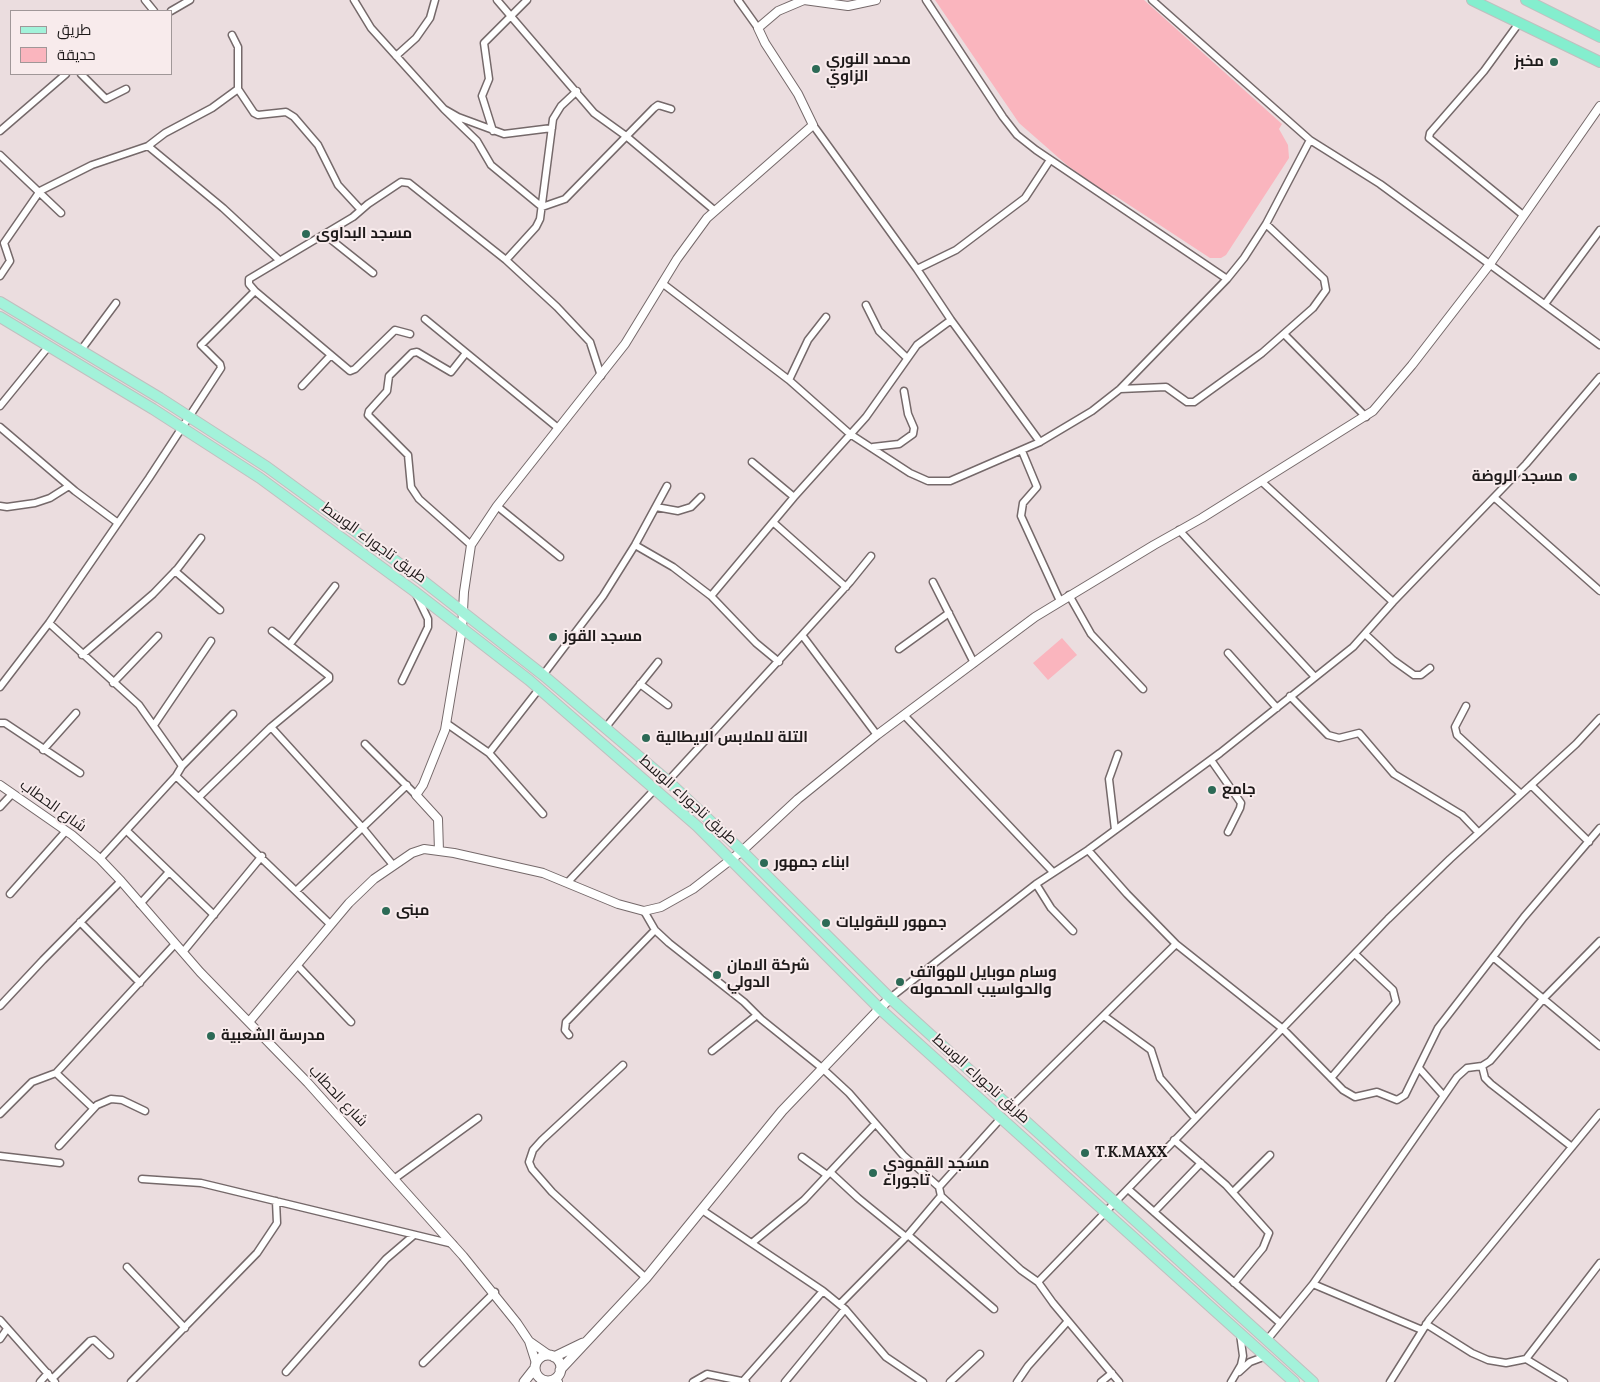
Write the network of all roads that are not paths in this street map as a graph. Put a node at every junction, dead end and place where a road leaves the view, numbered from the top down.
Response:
1 (145, 0) edge
2 (190, 0) edge
3 (354, 0) edge
4 (435, 0) edge
5 (498, 0) edge
6 (526, 0) edge
7 (738, 0) edge
8 (876, 0) edge
9 (926, 0) edge
10 (1152, 0) edge
11 (1472, 0) edge
12 (1526, 0) edge
13 (153, 10) edge
14 (172, 10) edge
15 (512, 14) junction
16 (1518, 23) junction
17 (758, 28) junction
18 (232, 35) dead end
19 (1600, 37) edge
20 (396, 56) junction
21 (1600, 62) edge
22 (65, 75) edge
23 (82, 75) edge
24 (126, 89) dead end
25 (238, 89) junction
26 (576, 91) junction
27 (1599, 108) edge
28 (444, 109) junction
29 (671, 109) dead end
30 (813, 125) junction
31 (552, 128) junction
32 (0, 130) edge
33 (493, 131) junction
34 (626, 136) junction
35 (1310, 140) junction
36 (148, 146) junction
37 (0, 155) edge
38 (1050, 160) junction
39 (40, 191) junction
40 (542, 207) junction
41 (361, 210) junction
42 (714, 210) junction
43 (61, 213) dead end
44 (1523, 215) junction
45 (1266, 224) junction
46 (1600, 230) edge
47 (324, 234) junction
48 (278, 259) junction
49 (506, 260) junction
50 (1490, 264) junction
51 (916, 269) junction
52 (373, 273) dead end
53 (0, 276) edge
54 (1227, 279) junction
55 (662, 283) junction
56 (255, 291) junction
57 (0, 302) edge
58 (116, 303) dead end
59 (1545, 304) junction
60 (866, 305) dead end
61 (0, 317) edge
62 (826, 318) dead end
63 (425, 319) dead end
64 (951, 320) junction
65 (410, 334) dead end
66 (1285, 335) junction
67 (1600, 345) edge
68 (49, 346) junction
69 (81, 350) junction
70 (466, 353) junction
71 (331, 355) junction
72 (907, 358) junction
73 (601, 376) junction
74 (1600, 376) edge
75 (789, 380) junction
76 (302, 386) dead end
77 (1120, 389) junction
78 (904, 391) dead end
79 (0, 406) edge
80 (188, 416) junction
81 (1366, 417) junction
82 (0, 427) edge
83 (182, 427) junction
84 (558, 428) junction
85 (850, 434) junction
86 (1040, 442) junction
87 (873, 447) junction
88 (1022, 451) junction
89 (752, 462) dead end
90 (1261, 481) junction
91 (70, 486) junction
92 (667, 486) dead end
93 (701, 496) dead end
94 (794, 497) junction
95 (1495, 498) junction
96 (0, 506) edge
97 (497, 506) junction
98 (656, 507) junction
99 (118, 523) junction
100 (774, 523) junction
101 (1179, 530) junction
102 (201, 538) dead end
103 (635, 545) junction
104 (471, 546) junction
105 (870, 556) dead end
106 (560, 557) dead end
107 (175, 571) junction
108 (933, 582) dead end
109 (335, 586) dead end
110 (846, 587) junction
111 (1600, 590) edge
112 (414, 591) junction
113 (1069, 595) junction
114 (711, 596) junction
115 (1060, 601) junction
116 (1393, 602) junction
117 (220, 610) dead end
118 (464, 613) junction
119 (949, 613) junction
120 (49, 623) junction
121 (462, 629) junction
122 (272, 631) dead end
123 (1365, 634) junction
124 (802, 635) junction
125 (158, 636) dead end
126 (211, 640) dead end
127 (290, 644) junction
128 (899, 649) dead end
129 (1228, 653) dead end
130 (82, 655) junction
131 (658, 662) dead end
132 (779, 662) junction
133 (974, 663) junction
134 (1430, 668) dead end
135 (543, 675) junction
136 (1315, 678) junction
137 (402, 681) dead end
138 (113, 683) junction
139 (640, 684) junction
140 (0, 687) edge
141 (539, 689) junction
142 (1143, 689) dead end
143 (1290, 696) junction
144 (668, 705) dead end
145 (1466, 706) dead end
146 (1276, 708) junction
147 (76, 713) dead end
148 (233, 714) dead end
149 (904, 715) junction
150 (1600, 718) edge
151 (0, 723) edge
152 (446, 723) junction
153 (154, 725) junction
154 (272, 727) junction
155 (606, 727) junction
156 (877, 735) junction
157 (365, 744) dead end
158 (43, 750) junction
159 (489, 753) junction
160 (1118, 754) dead end
161 (1210, 760) junction
162 (182, 766) junction
163 (80, 773) dead end
164 (176, 776) junction
165 (668, 781) junction
166 (407, 784) junction
167 (0, 785) edge
168 (1532, 785) junction
169 (656, 788) junction
170 (12, 794) junction
171 (1520, 794) junction
172 (416, 795) junction
173 (200, 796) junction
174 (0, 807) edge
175 (543, 814) dead end
176 (361, 826) junction
177 (1600, 828) edge
178 (1115, 830) junction
179 (66, 831) junction
180 (127, 831) junction
181 (1228, 832) dead end
182 (1478, 832) junction
183 (1589, 842) junction
184 (1088, 850) junction
185 (439, 851) junction
186 (742, 851) junction
187 (262, 856) junction
188 (100, 859) junction
189 (732, 860) junction
190 (394, 865) junction
191 (168, 872) junction
192 (1053, 872) junction
193 (121, 882) junction
194 (568, 882) junction
195 (1036, 884) junction
196 (296, 891) junction
197 (10, 894) dead end
198 (140, 904) junction
199 (644, 911) junction
200 (214, 915) junction
201 (80, 922) junction
202 (330, 924) junction
203 (654, 930) junction
204 (1072, 931) dead end
205 (1600, 941) edge
206 (175, 944) junction
207 (1176, 944) junction
208 (183, 952) junction
209 (1355, 954) junction
210 (1493, 957) junction
211 (298, 966) junction
212 (140, 983) junction
213 (890, 998) junction
214 (1544, 998) junction
215 (0, 1006) edge
216 (880, 1009) junction
217 (757, 1015) junction
218 (1104, 1016) junction
219 (249, 1022) junction
220 (351, 1022) dead end
221 (1283, 1029) junction
222 (569, 1035) dead end
223 (1600, 1046) edge
224 (712, 1051) dead end
225 (623, 1065) dead end
226 (1482, 1066) junction
227 (822, 1068) junction
228 (1419, 1068) junction
229 (56, 1073) junction
230 (1331, 1078) junction
231 (1443, 1095) junction
232 (1011, 1107) junction
233 (93, 1108) junction
234 (144, 1111) dead end
235 (1600, 1113) edge
236 (0, 1114) edge
237 (1002, 1117) junction
238 (478, 1118) dead end
239 (1195, 1118) junction
240 (875, 1124) junction
241 (1174, 1140) junction
242 (59, 1146) dead end
243 (1572, 1147) junction
244 (1270, 1155) dead end
245 (0, 1156) edge
246 (802, 1158) dead end
247 (60, 1163) dead end
248 (1200, 1163) junction
249 (829, 1174) junction
250 (142, 1179) dead end
251 (394, 1179) junction
252 (939, 1187) junction
253 (1128, 1189) junction
254 (1233, 1192) junction
255 (941, 1196) junction
256 (276, 1201) junction
257 (1115, 1201) junction
258 (702, 1210) junction
259 (1106, 1211) junction
260 (1154, 1212) junction
261 (414, 1235) junction
262 (907, 1236) junction
263 (753, 1242) junction
264 (453, 1244) junction
265 (1600, 1263) edge
266 (127, 1268) dead end
267 (646, 1278) junction
268 (1038, 1282) junction
269 (1234, 1283) junction
270 (1313, 1284) junction
271 (823, 1291) junction
272 (495, 1292) junction
273 (843, 1306) junction
274 (994, 1309) dead end
275 (0, 1320) edge
276 (1068, 1321) junction
277 (1280, 1323) junction
278 (1424, 1327) junction
279 (185, 1328) junction
280 (8, 1329) junction
281 (1240, 1333) junction
282 (0, 1339) edge
283 (1267, 1340) junction
284 (529, 1341) junction
285 (585, 1342) junction
286 (980, 1354) dead end
287 (110, 1355) dead end
288 (551, 1356) junction
289 (1266, 1356) junction
290 (1526, 1359) junction
291 (423, 1363) dead end
292 (535, 1365) junction
293 (286, 1372) dead end
294 (1112, 1373) junction
295 (1236, 1374) junction
296 (51, 1378) edge
297 (554, 1379) edge
298 (745, 1381) edge
299 (40, 1382) edge
300 (131, 1382) edge
301 (524, 1382) edge
302 (693, 1382) edge
303 (784, 1382) edge
304 (923, 1382) edge
305 (950, 1382) edge
306 (1017, 1382) edge
307 (1101, 1382) edge
308 (1119, 1382) edge
309 (1231, 1382) edge
310 (1294, 1382) edge
311 (1313, 1382) edge
312 (1390, 1382) edge
313 (1564, 1382) edge

1 - 13 street
2 - 14 street
3 - 20 street
4 - 20 street
5 - 15 street
6 - 15 street
7 - 17 street
8 - 17 street
9 - 38 street
10 - 35 street
11 - 16 highway
12 - 19 highway
15 - 26 street
15 - 33 street
16 - 21 highway
16 - 44 street
17 - 30 street
18 - 25 street
20 - 28 street
22 - 32 street
23 - 24 street
25 - 36 street
25 - 41 street
26 - 31 street
26 - 34 street
27 - 44 street
28 - 33 street
28 - 40 street
29 - 34 street
30 - 42 street
30 - 51 street
31 - 33 street
31 - 40 street
34 - 40 street
34 - 42 street
35 - 45 street
35 - 50 street
36 - 39 street
36 - 48 street
37 - 39 street
38 - 51 street
38 - 54 street
39 - 43 street
39 - 53 street
40 - 49 street
41 - 47 street
41 - 49 street
42 - 55 street
44 - 50 street
45 - 54 street
45 - 66 street
46 - 59 street
47 - 48 street
47 - 52 street
48 - 56 street
49 - 73 street
50 - 59 street
50 - 81 street
51 - 64 street
54 - 77 street
55 - 73 street
55 - 75 street
56 - 71 street
56 - 80 street
57 - 69 main road
58 - 69 street
59 - 67 street
60 - 72 street
61 - 68 main road, طريق تاجوراء الوسط
62 - 75 street
63 - 70 street
64 - 72 street
64 - 86 street
65 - 71 street
66 - 77 street
66 - 81 street
68 - 79 street
68 - 83 main road, طريق تاجوراء الوسط
69 - 80 main road
70 - 84 street
70 - 104 street
71 - 76 street
72 - 85 street
73 - 84 street
74 - 95 street
75 - 85 street
77 - 86 street
78 - 87 street
80 - 83 street
80 - 118 main road
81 - 90 street
82 - 91 street
83 - 99 street
83 - 112 main road, طريق تاجوراء الوسط
84 - 97 street
85 - 87 street
85 - 94 street
86 - 88 street
87 - 88 street
88 - 115 street
89 - 94 street
90 - 101 street
90 - 116 street
91 - 96 street
91 - 99 street
92 - 98 street
93 - 98 street
94 - 100 street
95 - 111 street
95 - 116 street
97 - 104 street
97 - 106 street
98 - 103 street
99 - 120 street
100 - 110 street
100 - 114 street
101 - 113 street
101 - 136 street
102 - 107 street
103 - 114 street
103 - 135 street
104 - 118 street
105 - 110 street
107 - 117 street
107 - 130 street
108 - 119 street
109 - 127 street
110 - 124 street
112 - 121 main road, طريق تاجوراء الوسط
112 - 137 street
113 - 115 street
113 - 142 street
114 - 132 street
115 - 133 street
116 - 123 street
118 - 121 street
118 - 135 main road
119 - 128 street
119 - 133 street
120 - 130 street
120 - 140 street
121 - 141 main road, طريق تاجوراء الوسط
121 - 152 street
122 - 127 street
123 - 134 street
123 - 136 street
124 - 132 street
124 - 156 street
125 - 138 street
126 - 153 street
127 - 154 street
129 - 146 street
130 - 138 street
131 - 139 street
132 - 165 street
133 - 149 street
135 - 155 main road
136 - 143 street
138 - 153 street
139 - 144 street
139 - 155 street
141 - 159 street
141 - 169 main road, طريق تاجوراء الوسط
143 - 146 street
143 - 182 street
145 - 171 street
146 - 161 street
147 - 158 street
148 - 162 street
149 - 156 street
149 - 192 street
150 - 168 street
151 - 158 street
152 - 159 street
152 - 172 street
153 - 162 street
154 - 173 street
154 - 176 street
155 - 165 main road
156 - 186 street
157 - 166 street
158 - 163 street
159 - 175 street
160 - 178 street
161 - 178 street
161 - 181 street
162 - 164 street
164 - 173 street
164 - 180 street
165 - 186 main road
166 - 172 street
166 - 176 street
167 - 170 street, شارع الحطاب
168 - 171 street
168 - 183 street
169 - 189 main road, طريق تاجوراء الوسط
169 - 194 street
170 - 174 street
170 - 179 street, شارع الحطاب
171 - 182 street
172 - 185 street
173 - 187 street
176 - 190 street
176 - 196 street
177 - 183 street
178 - 184 street
179 - 188 street, شارع الحطاب
179 - 197 street
180 - 188 street
180 - 191 street
182 - 209 street
183 - 210 street
184 - 192 street
184 - 207 street
185 - 190 street
185 - 194 street
186 - 189 street
186 - 213 main road
187 - 196 street
187 - 200 street
188 - 193 street, شارع الحطاب
189 - 199 street
189 - 216 main road, طريق تاجوراء الوسط
190 - 202 street
191 - 198 street
191 - 200 street
192 - 195 street
193 - 198 street, شارع الحطاب
193 - 201 street
194 - 199 street
195 - 204 street
195 - 213 street
196 - 202 street
198 - 206 street, شارع الحطاب
199 - 203 street
200 - 208 street
201 - 212 street
201 - 215 street
202 - 211 street
203 - 217 street
203 - 222 street
205 - 214 street
206 - 208 street, شارع الحطاب
206 - 212 street
207 - 218 street
207 - 221 street
208 - 219 street, شارع الحطاب
209 - 221 street
209 - 230 street
210 - 214 street
210 - 228 street
211 - 219 street
211 - 220 street
212 - 229 street
213 - 216 main road
213 - 232 main road
214 - 223 street
214 - 226 street
216 - 227 main road
216 - 237 main road, طريق تاجوراء الوسط
217 - 224 street
217 - 227 street
218 - 232 street
218 - 239 street
219 - 251 street, شارع الحطاب
221 - 230 street
221 - 239 street
225 - 267 street
226 - 231 street
226 - 243 street
227 - 240 street
227 - 258 main road
228 - 230 street
228 - 231 street
229 - 233 street
229 - 236 street
231 - 270 street
232 - 257 main road
233 - 234 street
233 - 242 street
235 - 243 street
237 - 252 street
237 - 259 main road, طريق تاجوراء الوسط
238 - 251 street
239 - 241 street
240 - 249 street
240 - 252 street
241 - 248 street
241 - 253 street
243 - 278 street
244 - 254 street
245 - 247 street
246 - 249 street
248 - 254 street
248 - 260 street
249 - 262 street
249 - 263 street
250 - 256 street
251 - 264 street, شارع الحطاب
252 - 255 street
253 - 257 street
253 - 260 street
254 - 269 street
255 - 262 street
255 - 268 street
256 - 261 street
256 - 279 street
257 - 259 street
257 - 283 main road
258 - 263 street
258 - 267 main road
259 - 268 street
259 - 281 main road, طريق تاجوراء الوسط
260 - 269 street
261 - 264 street
261 - 293 street
262 - 273 street
262 - 274 street
263 - 271 street
264 - 272 street, شارع الحطاب
265 - 290 street
266 - 279 street
267 - 285 main road
268 - 276 street
269 - 277 street
270 - 277 street
270 - 278 street
271 - 273 street
271 - 298 street
272 - 284 street, شارع الحطاب
272 - 291 street
273 - 303 street
273 - 304 street
275 - 280 street
276 - 294 street
276 - 306 street
277 - 283 street
278 - 290 street
278 - 312 street
279 - 300 street
280 - 282 street
280 - 296 street
281 - 289 main road, طريق تاجوراء الوسط
281 - 295 street
283 - 311 main road
284 - 288 street, شارع الحطاب
284 - 292 street, شارع الحطاب
285 - 288 main road
285 - 297 main road
286 - 305 street
287 - 296 street
288 - 292 main road
288 - 297 main road
289 - 295 street
289 - 310 main road, طريق تاجوراء الوسط
290 - 313 street
292 - 297 main road
292 - 301 main road
294 - 307 street
294 - 308 street
295 - 309 street
296 - 299 street
298 - 302 street

